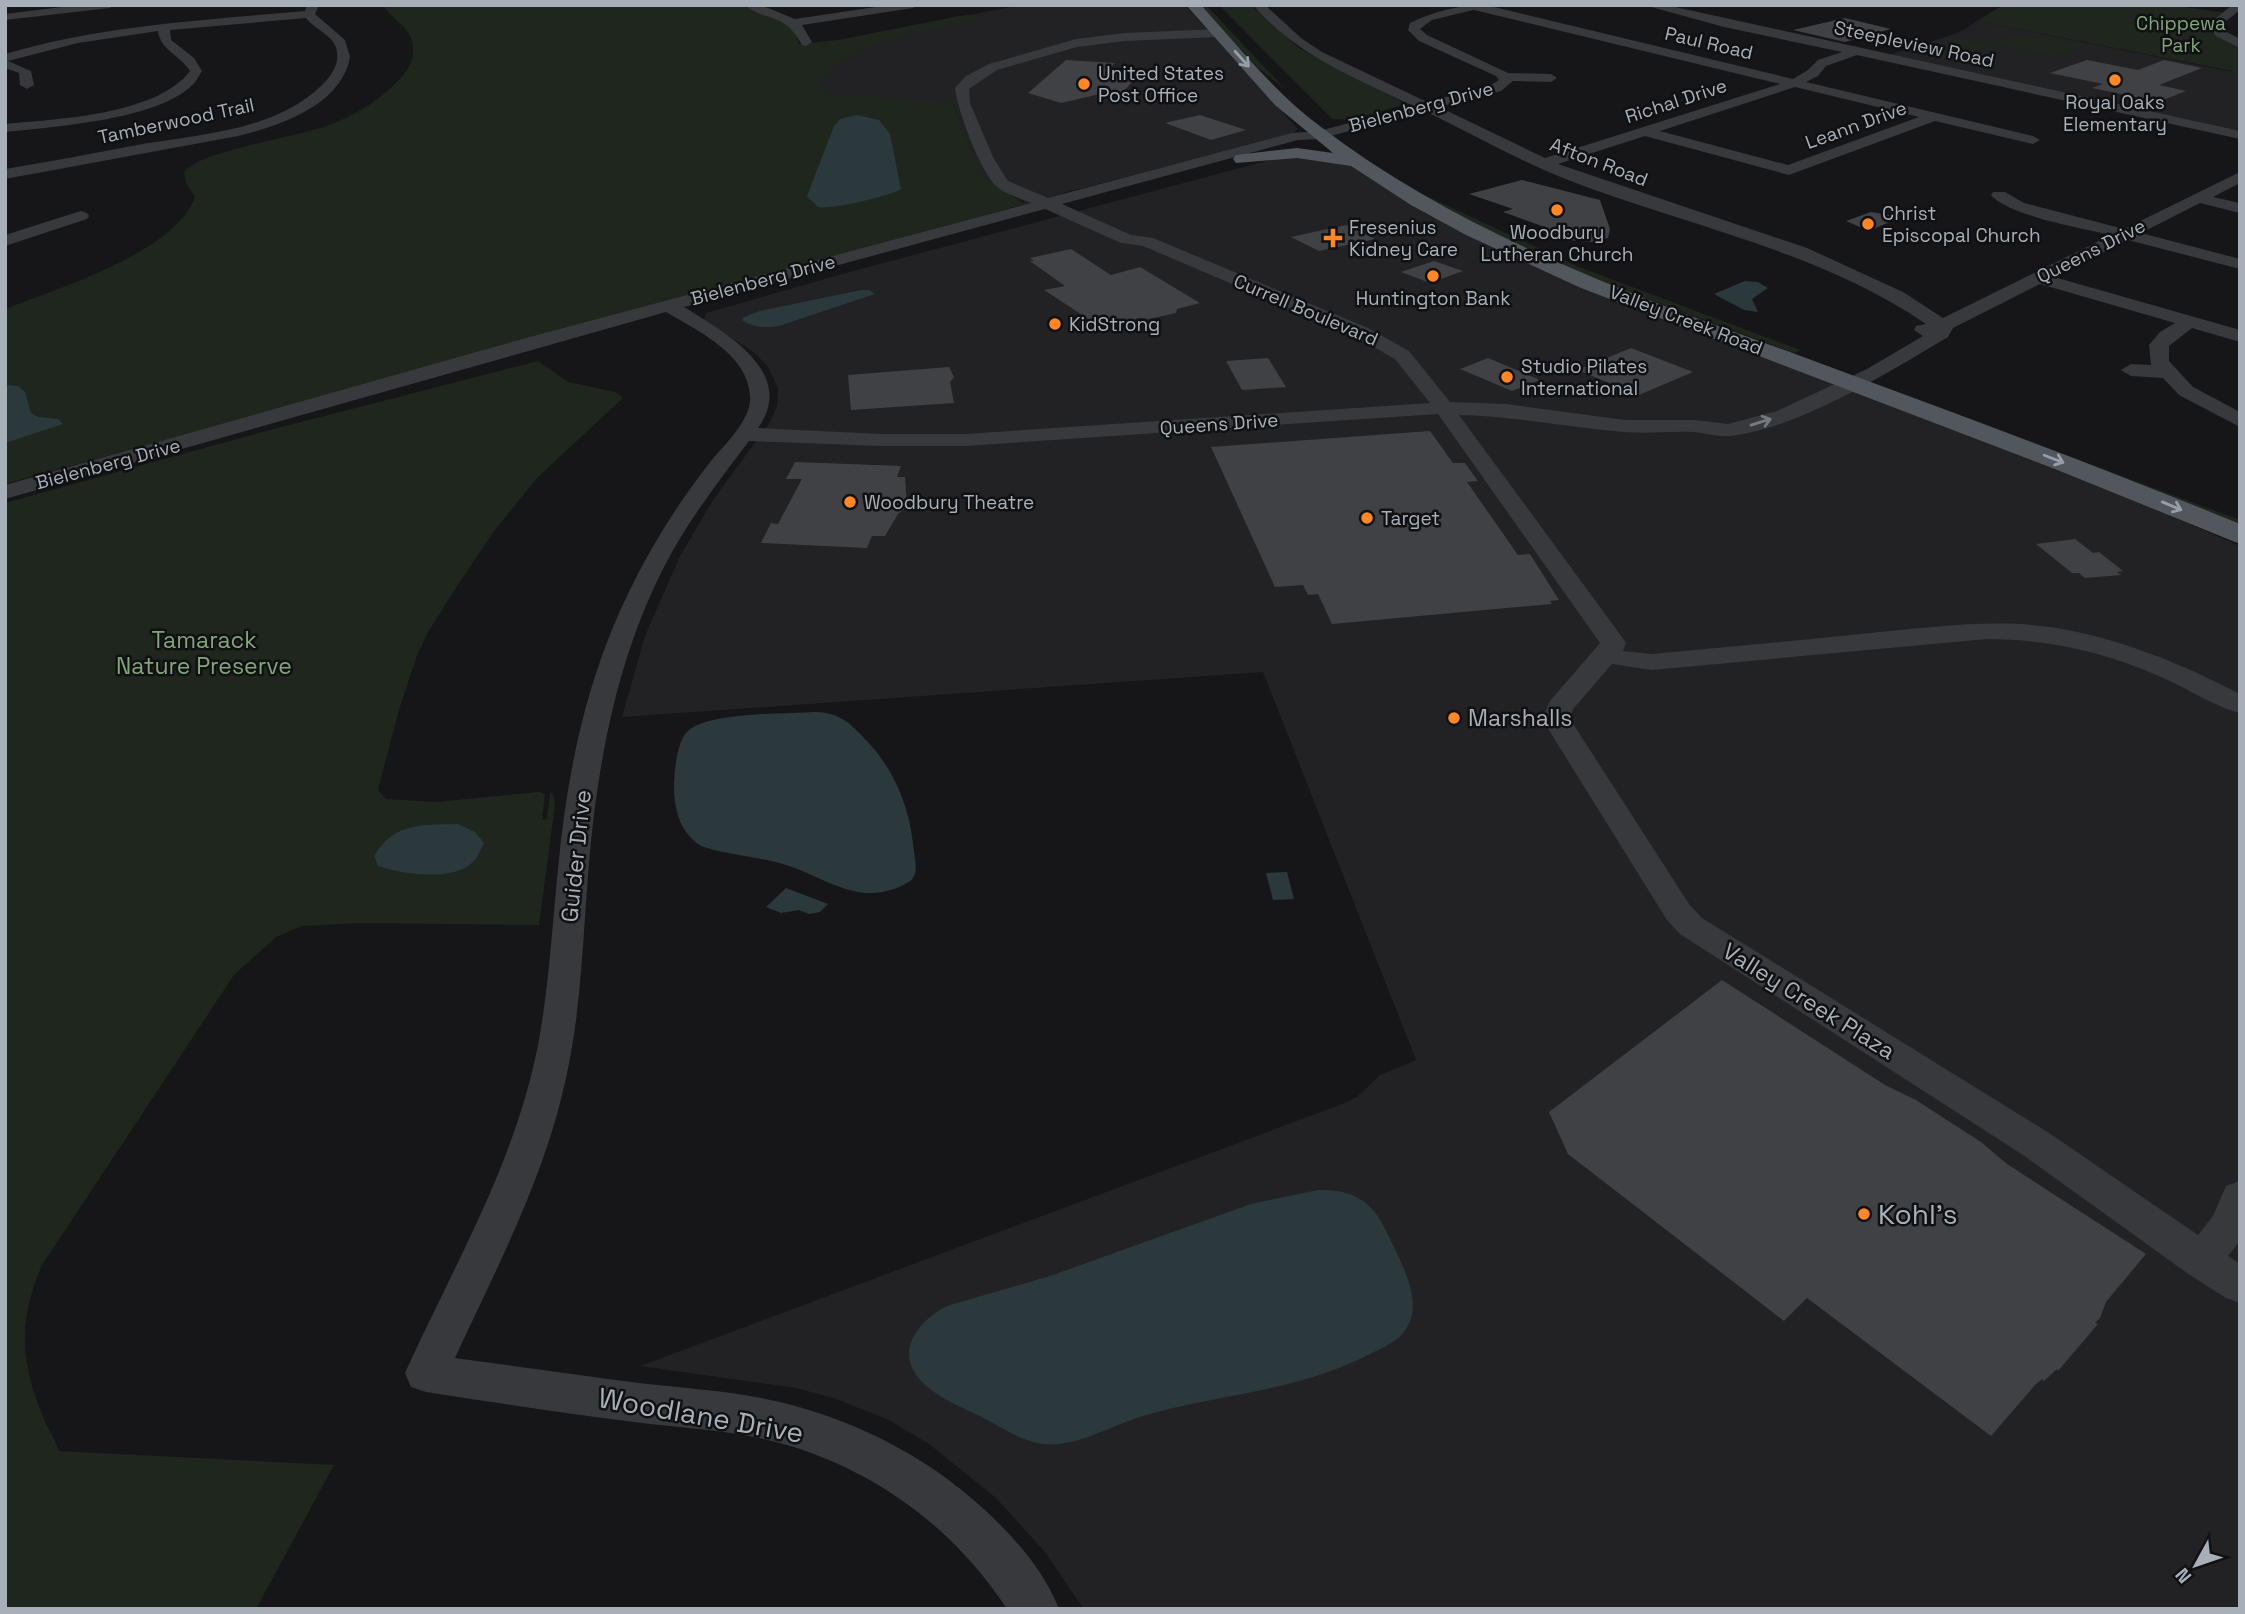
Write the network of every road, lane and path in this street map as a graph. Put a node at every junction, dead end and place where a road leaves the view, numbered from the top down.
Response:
1 (110, 5) edge
2 (749, 5) edge
3 (914, 5) edge
4 (1193, 5) edge
5 (1212, 5) edge
6 (1258, 5) edge
7 (1649, 5) edge
8 (1478, 6) edge
9 (2240, 6) edge
10 (311, 10) edge
11 (5, 17) edge
12 (793, 23) junction
13 (163, 29) junction
14 (1219, 33) junction
15 (806, 43) dead end
16 (2240, 44) edge
17 (1855, 52) junction
18 (5, 58) edge
19 (5, 64) edge
20 (1271, 68) dead end
21 (1506, 77) junction
22 (1551, 78) dead end
23 (1795, 83) junction
24 (1286, 84) dead end
25 (27, 85) dead end
26 (1425, 107) junction
27 (1936, 117) junction
28 (5, 128) edge
29 (1645, 131) junction
30 (1327, 133) junction
31 (2240, 135) edge
32 (2033, 140) dead end
33 (1242, 159) junction
34 (1359, 164) junction
35 (1542, 164) junction
36 (5, 174) edge
37 (2240, 177) edge
38 (1999, 195) dead end
39 (2198, 198) junction
40 (1061, 205) junction
41 (2240, 208) edge
42 (81, 216) dead end
43 (2125, 234) junction
44 (5, 241) edge
45 (2240, 264) edge
46 (2038, 278) junction
47 (667, 313) junction
48 (2189, 322) junction
49 (1942, 326) junction
50 (2240, 336) edge
51 (2130, 370) dead end
52 (2166, 372) junction
53 (1852, 374) junction
54 (1443, 408) junction
55 (2240, 421) edge
56 (743, 434) junction
57 (5, 492) edge
58 (2240, 513) edge
59 (2240, 536) edge
60 (1609, 649) junction
61 (2235, 691) edge
62 (2240, 1197) edge
63 (2201, 1261) junction
64 (2240, 1286) edge
65 (426, 1373) joint
66 (1035, 1609) edge

1 - 11 street
2 - 12 street
3 - 12 street
4 - 14 main road, Valley Creek Road
5 - 20 main road
6 - 26 street, Afton Road
7 - 17 street, Steepleview Road
8 - 21 street, Bielenberg Drive
8 - 23 street, Paul Road
9 - 16 street
10 - 13 street
10 - 36 street, Tamberwood Trail
12 - 15 street
13 - 18 street
13 - 28 street
14 -> 30 main road, Valley Creek Road
14 - 40 street, Currell Boulevard
17 - 23 street, Richal Drive
17 - 31 street, Steepleview Road
19 - 25 street
21 - 22 street
21 - 26 street, Bielenberg Drive
23 - 27 street, Paul Road
23 - 29 street, Richal Drive
24 - 30 main road, Valley Creek Road
26 - 30 street, Bielenberg Drive
26 - 35 street, Afton Road
27 - 29 street, Leann Drive
27 - 32 street, Paul Road
29 - 35 street, Richal Drive
30 - 33 street, Bielenberg Drive
30 - 34 main road, Valley Creek Road
30 - 40 street, Bielenberg Drive
30 - 53 main road, Valley Creek Road
33 - 34 main road
33 - 40 street, Bielenberg Drive
34 - 53 main road, Valley Creek Road
35 - 49 street, Afton Road
37 - 39 street, Queens Drive
38 - 43 street
39 - 41 street
39 - 43 street, Queens Drive
40 - 47 street, Bielenberg Drive
40 - 54 street, Currell Boulevard
42 - 44 street
43 - 45 street
43 - 46 street, Queens Drive
46 - 48 street
46 - 49 street, Queens Drive
47 - 56 street, Guider Drive
47 - 57 street, Bielenberg Drive
48 - 50 street
48 - 52 street
49 - 53 street, Queens Drive
51 - 52 street
52 - 55 street
53 - 54 street, Queens Drive
53 - 58 main road, Valley Creek Road
53 -> 59 main road, Valley Creek Road
54 - 56 street, Queens Drive
54 - 60 street, Currell Boulevard
56 - 65 street, Guider Drive
60 - 61 street
60 - 63 street, Valley Creek Plaza
62 - 63 street
63 - 64 street, Valley Creek Plaza
65 - 66 street, Woodlane Drive

